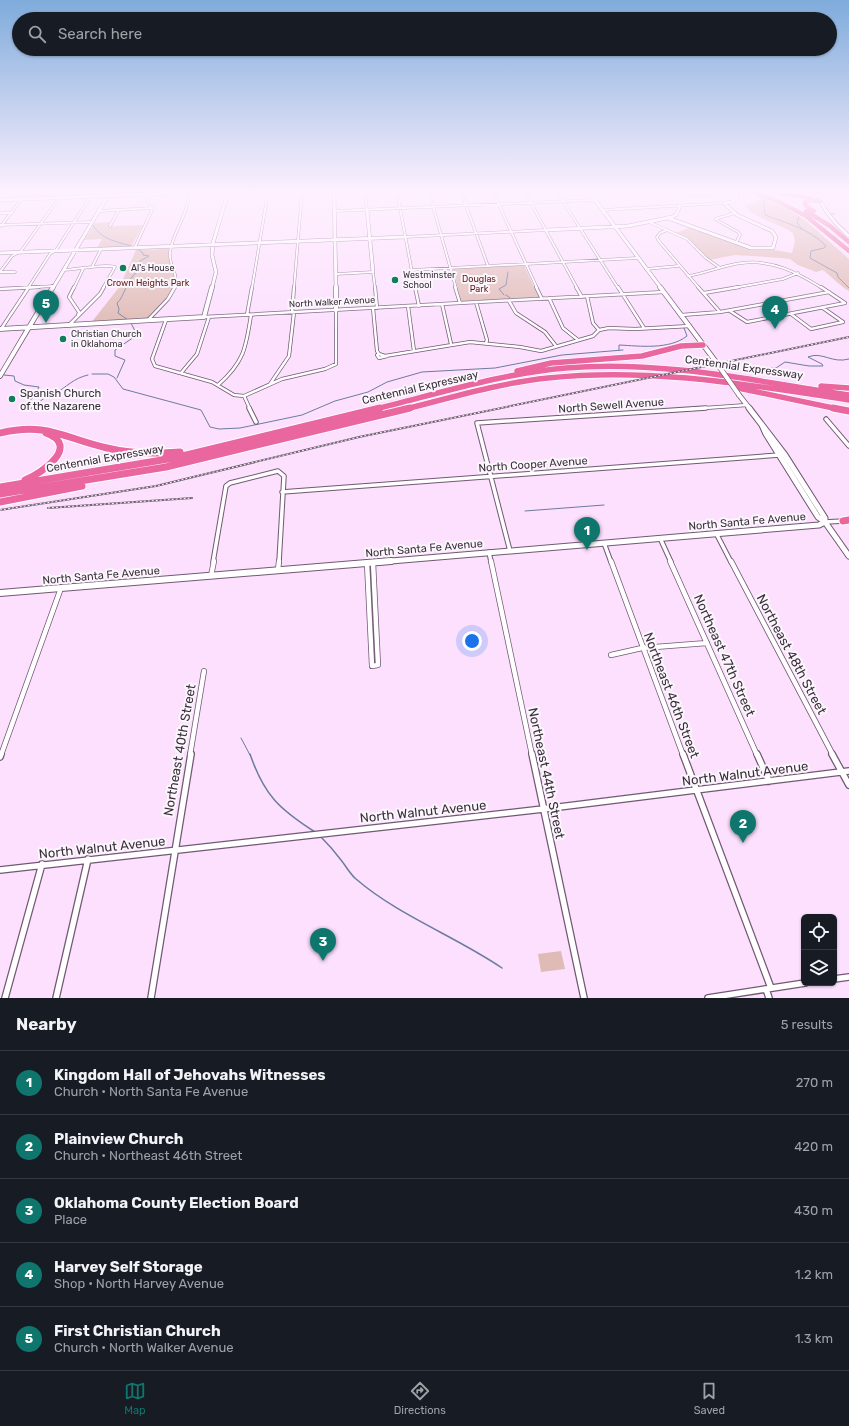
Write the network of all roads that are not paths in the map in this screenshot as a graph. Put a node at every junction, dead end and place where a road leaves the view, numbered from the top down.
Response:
1 (370, 238) edge
2 (30, 239) edge
3 (63, 239) edge
4 (82, 239) edge
5 (139, 239) edge
6 (174, 239) edge
7 (215, 239) edge
8 (261, 239) edge
9 (298, 239) edge
10 (360, 239) edge
11 (405, 239) edge
12 (442, 239) edge
13 (479, 239) edge
14 (515, 239) edge
15 (551, 239) edge
16 (587, 239) edge
17 (623, 239) edge
18 (657, 239) edge
19 (685, 239) edge
20 (726, 239) edge
21 (738, 239) edge
22 (776, 239) edge
23 (834, 239) edge
24 (834, 239) edge
25 (335, 240) junction
26 (298, 242) junction
27 (736, 242) junction
28 (260, 243) junction
29 (213, 245) junction
30 (171, 247) junction
31 (135, 248) junction
32 (101, 250) junction
33 (75, 251) junction
34 (849, 251) edge
35 (19, 252) junction
36 (53, 252) junction
37 (0, 254) edge
38 (849, 254) edge
39 (15, 255) junction
40 (637, 258) junction
41 (600, 260) junction
42 (563, 262) junction
43 (526, 264) junction
44 (488, 266) junction
45 (678, 266) junction
46 (92, 267) junction
47 (450, 268) junction
48 (720, 268) junction
49 (84, 269) junction
50 (646, 269) junction
51 (63, 270) junction
52 (412, 270) junction
53 (0, 272) edge
54 (15, 272) dead end
55 (373, 272) junction
56 (798, 273) junction
57 (336, 274) junction
58 (688, 276) junction
59 (54, 286) junction
60 (28, 288) junction
61 (0, 289) edge
62 (664, 292) junction
63 (829, 292) junction
64 (704, 293) junction
65 (622, 294) junction
66 (582, 296) junction
67 (588, 296) junction
68 (549, 298) junction
69 (542, 299) junction
70 (509, 300) junction
71 (476, 302) junction
72 (460, 303) junction
73 (442, 304) junction
74 (408, 306) junction
75 (418, 306) junction
76 (88, 308) junction
77 (375, 308) junction
78 (823, 308) junction
79 (77, 309) junction
80 (336, 310) junction
81 (730, 311) junction
82 (293, 312) junction
83 (720, 312) junction
84 (791, 314) junction
85 (247, 315) junction
86 (251, 315) junction
87 (682, 315) junction
88 (77, 317) junction
89 (206, 317) junction
90 (148, 320) junction
91 (166, 320) junction
92 (69, 325) junction
93 (690, 326) junction
94 (29, 327) junction
95 (644, 328) junction
96 (1, 329) edge
97 (599, 330) junction
98 (578, 340) junction
99 (486, 343) junction
100 (451, 344) junction
101 (556, 346) junction
102 (705, 346) junction
103 (414, 351) junction
104 (181, 373) junction
105 (278, 373) junction
106 (0, 376) edge
107 (669, 376) junction
108 (285, 378) junction
109 (762, 381) junction
110 (270, 384) junction
111 (218, 385) junction
112 (465, 388) junction
113 (849, 388) edge
114 (849, 395) edge
115 (244, 396) junction
116 (776, 396) junction
117 (849, 400) edge
118 (747, 405) junction
119 (849, 411) edge
120 (849, 414) edge
121 (826, 419) dead end
122 (256, 422) dead end
123 (0, 435) edge
124 (849, 446) edge
125 (208, 450) junction
126 (783, 455) junction
127 (144, 471) junction
128 (491, 477) junction
129 (15, 484) junction
130 (0, 487) edge
131 (282, 492) junction
132 (0, 494) edge
133 (0, 502) edge
134 (847, 520) edge
135 (825, 522) junction
136 (716, 533) junction
137 (660, 538) junction
138 (604, 543) junction
139 (510, 551) junction
140 (489, 552) junction
141 (849, 556) edge
142 (370, 562) junction
143 (278, 570) junction
144 (211, 576) junction
145 (61, 588) junction
146 (0, 594) edge
147 (706, 643) junction
148 (642, 648) junction
149 (611, 655) dead end
150 (204, 671) dead end
151 (0, 757) edge
152 (849, 771) edge
153 (842, 772) junction
154 (769, 781) junction
155 (849, 785) edge
156 (696, 791) junction
157 (543, 809) junction
158 (174, 851) junction
159 (88, 859) junction
160 (42, 864) junction
161 (0, 870) edge
162 (849, 977) edge
163 (837, 979) edge
164 (801, 984) edge
165 (769, 989) junction
166 (5, 998) edge
167 (56, 998) edge
168 (151, 998) edge
169 (584, 998) edge
170 (708, 998) edge
171 (770, 998) edge

1 - 55 street
2 - 35 street
3 - 36 street
4 - 33 street
5 - 31 street
6 - 30 street
7 - 29 street
8 - 28 street
9 - 26 street
10 - 25 street
11 - 52 street
12 - 47 street
13 - 44 street
14 - 43 street
15 - 42 street
16 - 41 street
17 - 40 street
18 - 45 street
19 - 48 street
20 - 27 street
21 - 27 street
22 - 27 street
23 - 34 highway
24 - 38 highway
25 - 26 street
25 - 57 street
26 - 28 street
26 - 82 street
28 - 29 street
28 - 85 street
29 - 30 street
29 - 89 street
30 - 31 street
30 - 31 street
30 - 90 street
31 - 32 street
31 - 32 street
32 - 33 street
32 - 46 street
33 - 36 street
33 - 51 street
35 - 36 street
35 - 37 street
35 - 39 street
36 - 39 street
36 - 60 street
37 - 39 street
39 - 53 street
40 - 41 street
40 - 50 street
41 - 42 street
41 - 65 street
42 - 43 street
42 - 66 street
43 - 44 street
43 - 69 street
44 - 47 street
45 - 50 street
45 - 58 street
46 - 49 street
46 - 76 street
47 - 52 street
47 - 72 street
48 - 56 street
48 - 58 street
49 - 51 street
49 - 79 street
50 - 62 street
51 - 59 street
52 - 75 street
53 - 54 street
55 - 57 street
55 - 77 street
56 - 63 street
56 - 64 street
57 - 80 street
58 - 64 street
59 - 60 street
59 - 94 street
60 - 61 street
60 - 96 street
62 - 65 street, North Walker Avenue
62 - 87 street
63 - 78 street
63 - 81 street
64 - 83 street
65 - 67 street, North Walker Avenue
65 - 95 street
66 - 67 street, North Walker Avenue
66 - 68 street, North Walker Avenue
67 - 97 street
68 - 69 street, North Walker Avenue
68 - 98 street
69 - 70 street, North Walker Avenue
70 - 71 street, North Walker Avenue
70 - 101 street
71 - 72 street, North Walker Avenue
71 - 99 street
72 - 73 street, North Walker Avenue
73 - 75 street, North Walker Avenue
73 - 100 street
74 - 75 street, North Walker Avenue
74 - 77 street, North Walker Avenue
74 - 103 street
76 - 79 street
76 - 88 street
77 - 80 street, North Walker Avenue
77 - 103 street
78 - 84 street
78 - 84 street
79 - 88 street
80 - 82 street, North Walker Avenue
80 - 108 street
81 - 83 street
81 - 84 street
82 - 86 street, North Walker Avenue
82 - 105 street
83 - 87 street
85 - 86 street, North Walker Avenue
85 - 89 street, North Walker Avenue
86 - 111 street
87 - 93 street
88 - 92 street
89 - 91 street, North Walker Avenue
89 - 104 street
90 - 91 street, North Walker Avenue
90 - 92 street, North Walker Avenue
91 - 104 street
92 - 94 street, North Walker Avenue
93 - 95 street
93 - 102 street
94 - 96 street, North Walker Avenue
94 - 106 street
95 - 97 street
97 - 98 street
98 - 101 street
99 - 100 street
99 - 101 street
100 - 103 street
102 - 112 highway
102 - 118 street, bridge
104 - 111 street
105 - 108 street
105 - 110 street
107 - 116 highway
107 - 117 highway, Centennial Expressway
107 - 127 highway, Centennial Expressway
108 - 110 street
109 - 112 highway, Centennial Expressway
109 - 113 highway
109 - 114 highway, Centennial Expressway
110 - 115 street
111 - 115 street
112 - 125 highway, Centennial Expressway
115 - 122 street
116 - 119 highway
116 - 120 highway
118 - 126 street
118 - 128 street, North Sewell Avenue
121 - 124 street
123 - 125 highway
123 - 129 highway
125 - 129 highway, Centennial Expressway
126 - 128 street, North Cooper Avenue
126 - 135 street
127 - 132 highway, Centennial Expressway
127 - 133 highway
128 - 131 street, North Cooper Avenue
128 - 139 street
129 - 130 highway, Centennial Expressway
131 - 143 street
131 - 144 street
134 - 135 street, North Santa Fe Avenue
135 - 136 street, North Santa Fe Avenue
135 - 141 street
136 - 137 street, North Santa Fe Avenue
136 - 153 street, Northeast 48th Street
137 - 138 street, North Santa Fe Avenue
137 - 147 street, Northeast 47th Street
138 - 139 street, North Santa Fe Avenue
138 - 148 street, Northeast 46th Street
139 - 140 street, North Santa Fe Avenue
140 - 142 street, North Santa Fe Avenue
140 - 157 street, Northeast 44th Street
142 - 142 street
142 - 143 street, North Santa Fe Avenue
143 - 144 street, North Santa Fe Avenue
144 - 145 street, North Santa Fe Avenue
145 - 146 street, North Santa Fe Avenue
145 - 151 street
147 - 148 street
147 - 154 street, Northeast 47th Street
148 - 149 street
148 - 156 street, Northeast 46th Street
150 - 158 street, Northeast 40th Street
152 - 153 street, North Walnut Avenue
153 - 154 street, North Walnut Avenue
153 - 155 street, Northeast 48th Street
154 - 156 street, North Walnut Avenue
156 - 157 street, North Walnut Avenue
156 - 165 street, Northeast 46th Street
157 - 158 street, North Walnut Avenue
157 - 169 street, Northeast 44th Street
158 - 159 street, North Walnut Avenue
158 - 168 street, Northeast 40th Street
159 - 160 street, North Walnut Avenue
159 - 167 street
160 - 161 street, North Walnut Avenue
160 - 166 street
162 - 163 street
164 - 165 street
165 - 170 street
165 - 171 street, Northeast 46th Street

